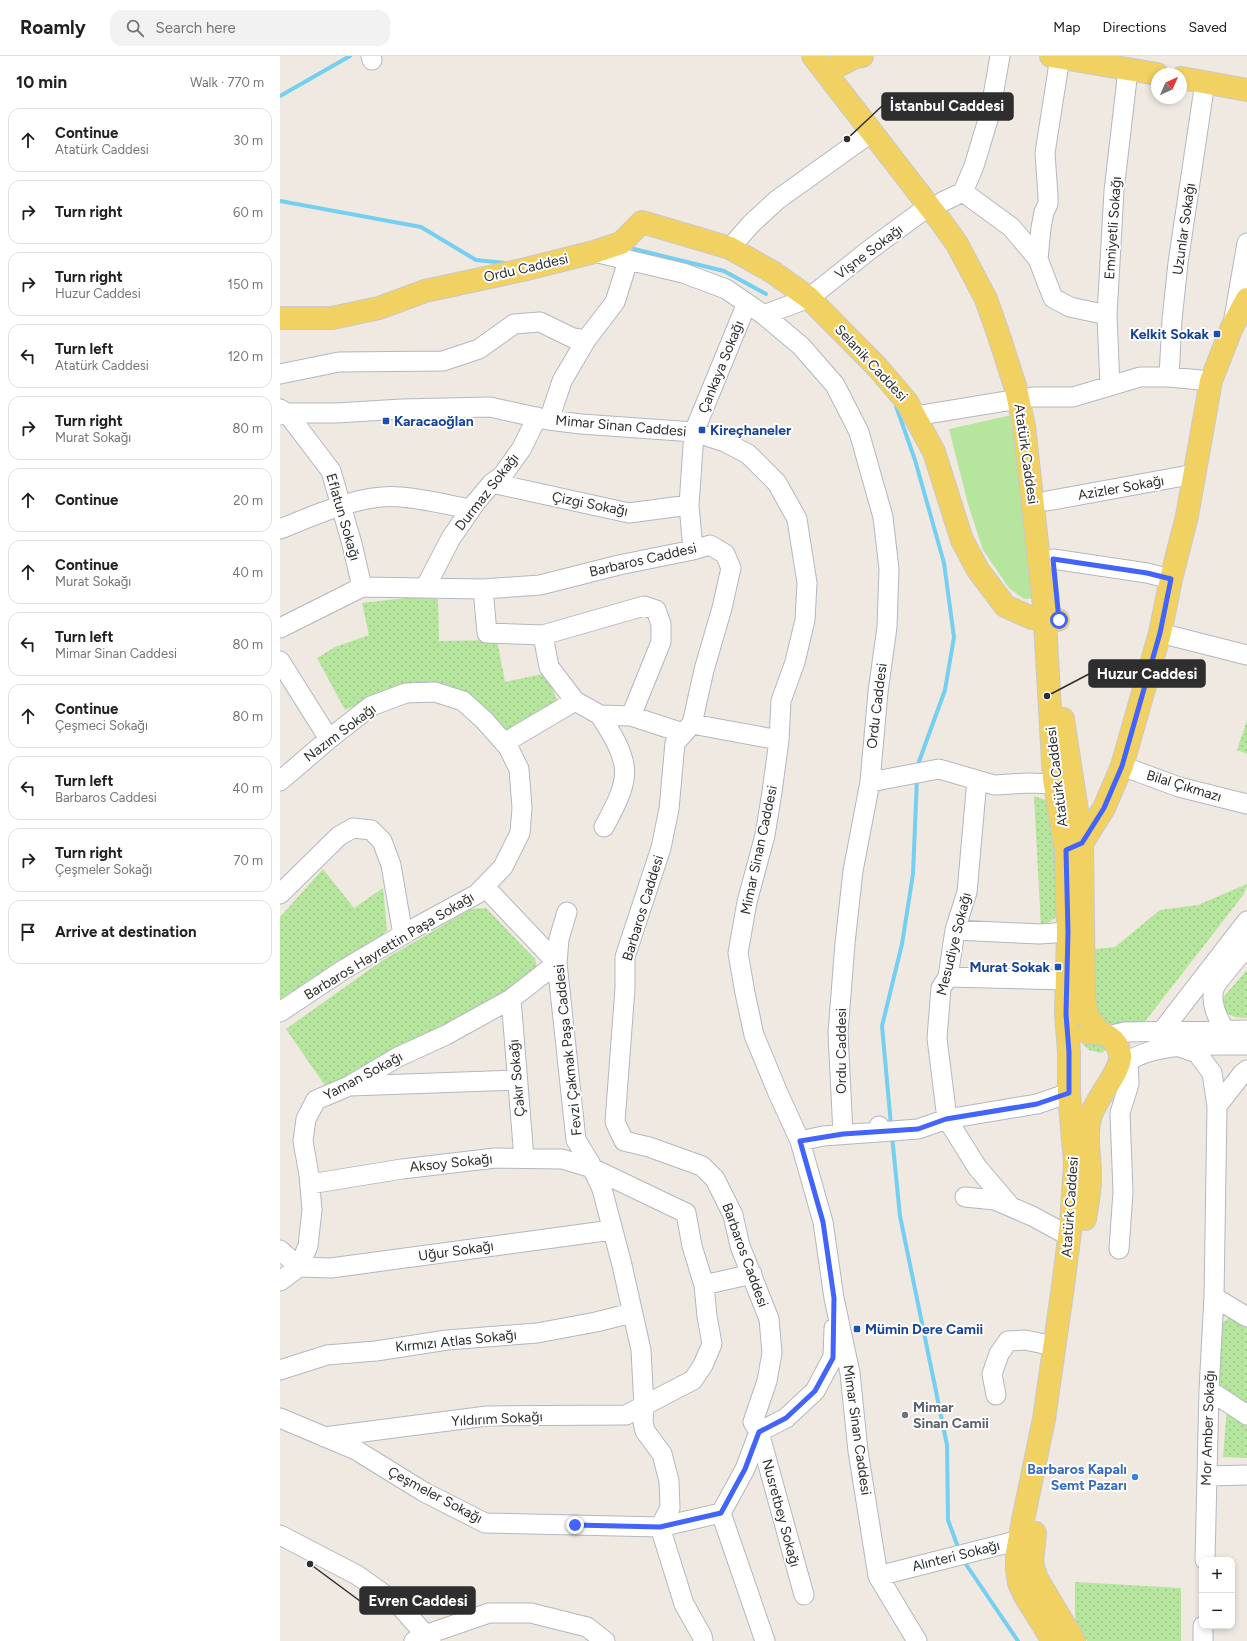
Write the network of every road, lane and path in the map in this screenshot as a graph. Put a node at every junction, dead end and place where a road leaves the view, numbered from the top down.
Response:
1 (862, 56) edge
2 (1000, 56) edge
3 (1055, 57) edge
4 (826, 63) edge
5 (1128, 70) junction
6 (1151, 73) edge
7 (1187, 79) edge
8 (1205, 82) junction
9 (1247, 90) edge
10 (872, 132) junction
11 (963, 192) junction
12 (936, 204) junction
13 (1247, 243) edge
14 (730, 248) junction
15 (594, 252) junction
16 (1038, 259) junction
17 (628, 261) junction
18 (810, 298) junction
19 (1247, 299) edge
20 (747, 303) junction
21 (764, 315) junction
22 (1107, 315) junction
23 (280, 318) edge
24 (1232, 327) junction
25 (586, 340) junction
26 (280, 374) edge
27 (1169, 377) junction
28 (1211, 381) junction
29 (1110, 386) junction
30 (1025, 398) junction
31 (282, 412) edge
32 (915, 416) junction
33 (543, 419) junction
34 (694, 432) junction
35 (1195, 474) junction
36 (492, 483) junction
37 (1047, 501) junction
38 (689, 505) junction
39 (341, 506) junction
40 (471, 509) junction
41 (280, 529) edge
42 (693, 550) junction
43 (1053, 559) junction
44 (1171, 579) junction
45 (362, 587) junction
46 (425, 588) junction
47 (483, 589) junction
48 (1052, 620) junction
49 (280, 628) edge
50 (1160, 633) junction
51 (543, 636) junction
52 (1247, 655) edge
53 (280, 661) edge
54 (575, 701) junction
55 (600, 715) junction
56 (631, 716) junction
57 (692, 724) junction
58 (329, 739) junction
59 (779, 740) junction
60 (504, 743) junction
61 (1122, 766) junction
62 (283, 773) edge
63 (977, 780) junction
64 (870, 782) junction
65 (1055, 784) junction
66 (1247, 804) edge
67 (604, 827) dead end
68 (1074, 847) junction
69 (485, 887) junction
70 (280, 894) edge
71 (567, 912) dead end
72 (1247, 921) edge
73 (955, 930) junction
74 (1068, 932) junction
75 (404, 935) junction
76 (1247, 946) edge
77 (557, 963) junction
78 (948, 977) junction
79 (1068, 980) junction
80 (511, 999) junction
81 (280, 1012) edge
82 (1225, 1030) junction
83 (1247, 1030) edge
84 (1162, 1031) junction
85 (1104, 1035) junction
86 (1247, 1045) edge
87 (1176, 1046) junction
88 (1069, 1055) junction
89 (1119, 1069) junction
90 (1247, 1070) edge
91 (516, 1080) junction
92 (348, 1086) junction
93 (1069, 1093) junction
94 (1217, 1106) junction
95 (946, 1119) junction
96 (843, 1134) junction
97 (800, 1141) junction
98 (524, 1158) junction
99 (592, 1168) junction
100 (310, 1184) junction
101 (965, 1197) dead end
102 (1011, 1207) junction
103 (612, 1230) junction
104 (1069, 1236) junction
105 (1119, 1249) dead end
106 (280, 1250) edge
107 (299, 1268) junction
108 (752, 1274) junction
109 (280, 1281) edge
110 (704, 1285) junction
111 (1214, 1297) junction
112 (834, 1298) junction
113 (632, 1313) junction
114 (1247, 1317) edge
115 (1054, 1346) junction
116 (280, 1370) edge
117 (1209, 1390) junction
118 (996, 1395) dead end
119 (644, 1407) junction
120 (1247, 1416) edge
121 (280, 1418) edge
122 (759, 1432) junction
123 (324, 1437) junction
124 (1247, 1474) edge
125 (1207, 1476) junction
126 (721, 1513) junction
127 (660, 1527) junction
128 (280, 1535) edge
129 (1027, 1541) junction
130 (1205, 1557) edge
131 (878, 1576) junction
132 (804, 1595) dead end
133 (1203, 1629) edge
134 (424, 1639) edge
135 (605, 1641) edge
136 (703, 1641) edge
137 (765, 1641) edge
138 (916, 1641) edge
139 (1053, 1641) edge
140 (1074, 1641) edge
141 (1203, 1641) edge

1 - 4 main road
2 - 11 street
3 - 5 main road
3 - 16 street
4 - 10 main road, Atatürk Caddesi
4 - 12 main road, Atatürk Caddesi
5 - 6 main road
5 - 22 street, Emniyetli Sokağı
7 - 8 main road
8 - 9 main road
8 - 27 street, Uzunlar Sokağı
10 - 12 main road, Atatürk Caddesi
10 - 14 street
11 - 12 street
11 - 16 street
12 - 18 street, Vişne Sokağı
12 - 30 main road, Atatürk Caddesi
13 - 24 street
14 - 15 main road, Selanik Caddesi
14 - 18 main road, Selanik Caddesi
15 - 17 street, Ordu Caddesi
15 - 23 main road, Ordu Caddesi
16 - 22 street
17 - 20 street, Ordu Caddesi
17 - 25 street, Durmaz Sokağı
18 - 21 street
18 - 32 main road, Selanik Caddesi
19 - 24 main road
20 - 21 street, Ordu Caddesi
20 - 34 street, Çankaya Sokağı
21 - 64 street, Ordu Caddesi
22 - 29 street, Emniyetli Sokağı
24 - 28 main road
25 - 26 street
25 - 33 street, Durmaz Sokağı
27 - 28 street
27 - 29 street
28 - 35 main road
29 - 30 street
30 - 32 street
30 - 37 main road, Atatürk Caddesi
30 - 48 main road, Atatürk Caddesi
31 - 33 street, Mimar Sinan Caddesi
31 - 39 street, Eflatun Sokağı
32 - 48 main road, Selanik Caddesi
33 - 34 street, Mimar Sinan Caddesi
33 - 36 street, Durmaz Sokağı
34 - 38 street, Çankaya Sokağı
34 - 59 street, Mimar Sinan Caddesi
35 - 37 street, Azizler Sokağı
35 - 44 main road
36 - 38 street, Çizgi Sokağı
36 - 40 street, Durmaz Sokağı
37 - 43 main road, Atatürk Caddesi
38 - 42 street, Çankaya Sokağı
39 - 40 street
39 - 41 street
39 - 45 street, Eflatun Sokağı
40 - 46 street, Durmaz Sokağı
42 - 47 street, Barbaros Caddesi
42 - 57 street, Barbaros Caddesi
43 - 44 street
43 - 48 main road, Atatürk Caddesi
44 - 50 main road
45 - 46 street, Barbaros Caddesi
45 - 49 street, Barbaros Caddesi
46 - 47 street, Barbaros Caddesi
47 - 51 street
48 - 65 main road, Atatürk Caddesi
48 - 68 main road, Atatürk Caddesi
50 - 52 street
50 - 61 main road
51 - 54 street
51 - 56 street
53 - 58 street
54 - 55 street
54 - 60 street
55 - 56 street
55 - 67 street
56 - 57 street
57 - 59 street
57 - 108 street, Barbaros Caddesi
58 - 60 street, Nazım Sokağı
58 - 62 street, Nazım Sokağı
59 - 97 street, Mimar Sinan Caddesi
60 - 69 street, Barbaros Hayrettin Paşa Sokağı
61 - 66 street, Bilal Çıkmazı
61 - 68 main road
63 - 64 street
63 - 65 street
63 - 73 street, Mesudiye Sokağı
64 - 96 street, Ordu Caddesi
65 - 68 main road, Atatürk Caddesi
68 - 74 main road, Atatürk Caddesi
68 - 85 main road, Atatürk Caddesi
69 - 75 street, Barbaros Hayrettin Paşa Sokağı
69 - 77 street
70 - 75 street
71 - 77 street, Fevzi Çakmak Paşa Caddesi
72 - 84 street
73 - 74 street
73 - 78 street, Mesudiye Sokağı
74 - 79 main road, Atatürk Caddesi
75 - 81 street, Barbaros Hayrettin Paşa Sokağı
76 - 82 street
77 - 80 street, Yaman Sokağı
77 - 99 street, Fevzi Çakmak Paşa Caddesi
78 - 79 street
78 - 95 street, Mesudiye Sokağı
79 - 88 main road, Atatürk Caddesi
80 - 91 street, Çakır Sokağı
80 - 92 street, Yaman Sokağı
82 - 83 street
82 - 84 street
84 - 85 street
85 - 88 main road
85 - 89 main road
86 - 87 street
87 - 89 street
87 - 94 street, Mor Amber Sokağı
88 - 89 main road
88 - 93 main road, Atatürk Caddesi
89 - 105 street
89 - 129 main road, Atatürk Caddesi
90 - 94 street
91 - 92 street
91 - 98 street, Çakır Sokağı
92 - 100 street, Yaman Sokağı
93 - 95 street
93 - 104 main road, Atatürk Caddesi
94 - 111 street, Mor Amber Sokağı
95 - 96 street
95 - 102 street, Mesudiye Sokağı
96 - 97 street
97 - 112 street, Mimar Sinan Caddesi
98 - 99 street, Aksoy Sokağı
98 - 100 street, Aksoy Sokağı
99 - 103 street, Fevzi Çakmak Paşa Caddesi
99 - 110 street, Aksoy Sokağı
100 - 107 street, Yaman Sokağı
101 - 102 street, Mesudiye Sokağı
102 - 104 street, Mesudiye Sokağı
103 - 107 street, Uğur Sokağı
103 - 113 street, Fevzi Çakmak Paşa Caddesi
104 - 115 main road, Atatürk Caddesi
106 - 107 street
107 - 109 street
108 - 110 street
108 - 122 street, Barbaros Caddesi
110 - 119 street, Yıldırım Sokağı
111 - 114 street
111 - 117 street, Mor Amber Sokağı
112 - 122 street
112 - 131 street, Mimar Sinan Caddesi
113 - 116 street, Kırmızı Atlas Sokağı
113 - 119 street, Fevzi Çakmak Paşa Caddesi
115 - 118 street
115 - 129 main road, Atatürk Caddesi
117 - 120 street
117 - 125 street, Mor Amber Sokağı
119 - 123 street, Yıldırım Sokağı
119 - 127 street, Fevzi Çakmak Paşa Caddesi
121 - 123 street, Çeşmeler Sokağı
122 - 126 street
122 - 132 street, Nusretbey Sokağı
123 - 127 street, Çeşmeler Sokağı
124 - 125 street
125 - 130 street, Mor Amber Sokağı
126 - 127 street, Çeşmeler Sokağı
126 - 137 street
127 - 136 street
128 - 134 street
129 - 131 street, Alınteri Sokağı
129 - 139 main road, Atatürk Caddesi
129 - 140 main road, Atatürk Caddesi
131 - 138 street, Mimar Sinan Caddesi
133 - 141 street
134 - 135 street

